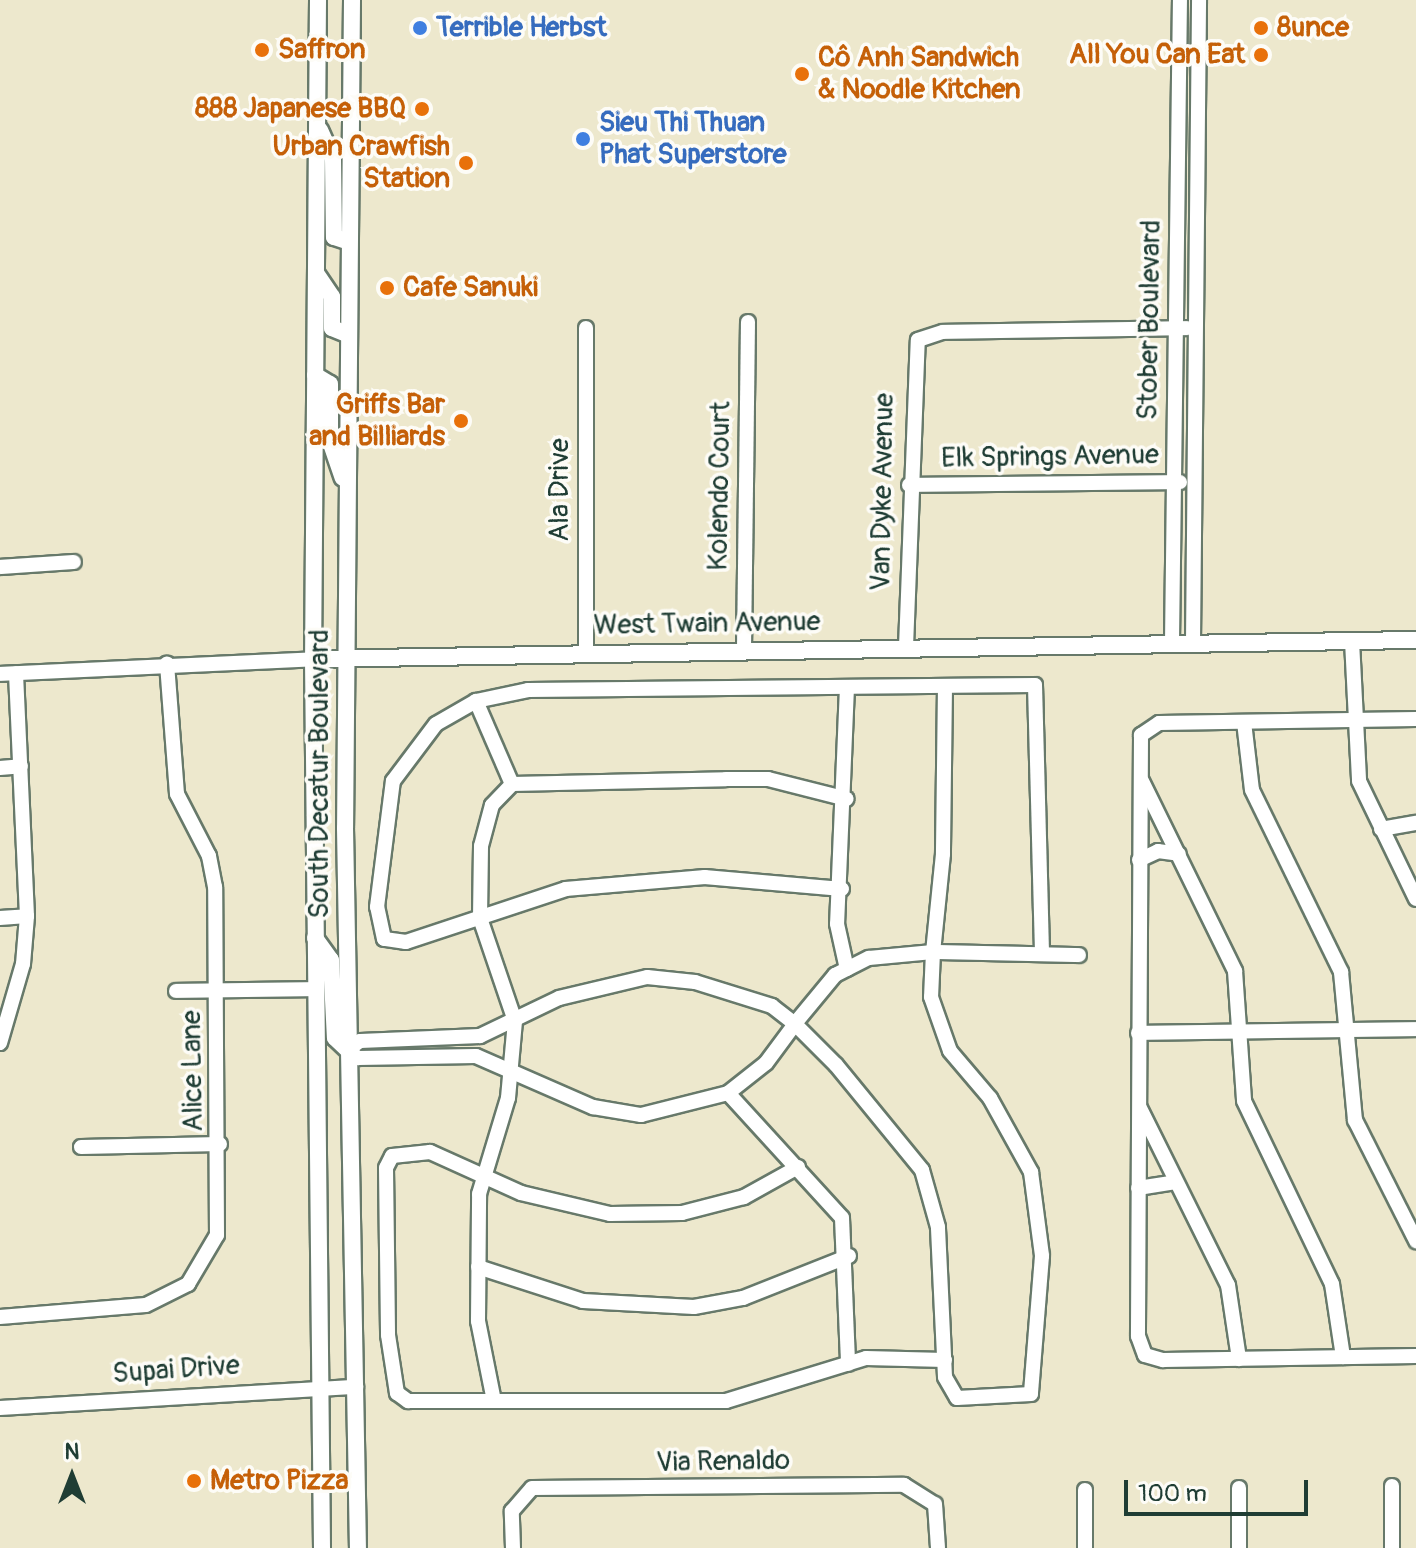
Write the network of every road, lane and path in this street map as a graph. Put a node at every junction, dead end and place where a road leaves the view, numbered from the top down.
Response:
1 (318, 0) edge
2 (352, 0) edge
3 (1180, 0) edge
4 (1199, 0) edge
5 (317, 124) junction
6 (349, 242) junction
7 (316, 273) junction
8 (748, 322) dead end
9 (586, 328) dead end
10 (1195, 328) junction
11 (1178, 329) junction
12 (349, 335) junction
13 (315, 375) junction
14 (1192, 481) junction
15 (1174, 482) junction
16 (909, 485) junction
17 (347, 491) junction
18 (74, 562) dead end
19 (0, 567) edge
20 (1416, 640) edge
21 (1352, 641) junction
22 (1172, 642) junction
23 (1193, 642) junction
24 (906, 647) junction
25 (744, 649) junction
26 (586, 652) junction
27 (345, 658) junction
28 (313, 659) junction
29 (167, 663) junction
30 (16, 673) junction
31 (0, 674) edge
32 (945, 686) junction
33 (847, 687) junction
34 (476, 701) junction
35 (1416, 719) edge
36 (1354, 720) junction
37 (1244, 722) junction
38 (21, 766) junction
39 (0, 768) edge
40 (1140, 776) junction
41 (512, 784) junction
42 (847, 799) junction
43 (1416, 823) edge
44 (1381, 829) junction
45 (1179, 854) junction
46 (1139, 860) junction
47 (842, 889) junction
48 (1416, 899) edge
49 (27, 916) junction
50 (0, 918) edge
51 (480, 918) junction
52 (315, 938) junction
53 (933, 952) junction
54 (1042, 954) junction
55 (1079, 955) dead end
56 (847, 969) junction
57 (316, 989) junction
58 (176, 991) dead end
59 (217, 991) junction
60 (515, 1021) junction
61 (795, 1024) junction
62 (1416, 1029) edge
63 (1346, 1030) junction
64 (1242, 1032) junction
65 (1138, 1033) junction
66 (0, 1043) edge
67 (348, 1050) junction
68 (513, 1069) junction
69 (728, 1093) junction
70 (1138, 1104) junction
71 (220, 1144) junction
72 (81, 1147) dead end
73 (798, 1167) junction
74 (483, 1174) junction
75 (1176, 1182) junction
76 (1138, 1188) junction
77 (1416, 1241) edge
78 (849, 1256) junction
79 (478, 1267) junction
80 (0, 1317) edge
81 (1416, 1356) edge
82 (1343, 1357) junction
83 (1239, 1359) junction
84 (945, 1360) junction
85 (848, 1364) junction
86 (356, 1387) junction
87 (320, 1388) junction
88 (494, 1401) junction
89 (0, 1408) edge
90 (1392, 1486) dead end
91 (1239, 1488) dead end
92 (1085, 1490) dead end
93 (322, 1548) edge
94 (358, 1548) edge
95 (513, 1548) edge
96 (938, 1548) edge
97 (1085, 1548) edge
98 (1239, 1548) edge
99 (1392, 1548) edge

1 - 5 main road, South Decatur Boulevard
2 - 6 main road, South Decatur Boulevard
3 - 11 street, Stober Boulevard
4 - 10 street, Stober Boulevard
5 - 6 main road
5 - 7 main road, South Decatur Boulevard
6 - 12 main road, South Decatur Boulevard
7 - 12 main road
7 - 13 main road, South Decatur Boulevard
8 - 25 street, Kolendo Court
9 - 26 street, Ala Drive
10 - 11 street
10 - 14 street, Stober Boulevard
11 - 15 street, Stober Boulevard
11 - 16 street, Van Dyke Avenue
12 - 17 main road, South Decatur Boulevard
13 - 17 main road
13 - 28 main road, South Decatur Boulevard
14 - 15 street, Elk Springs Avenue
14 - 23 street, Stober Boulevard
15 - 16 street, Elk Springs Avenue
15 - 22 street, Stober Boulevard
16 - 24 street, Van Dyke Avenue
17 - 27 main road, South Decatur Boulevard
18 - 19 street
20 - 21 main road, West Twain Avenue
21 - 23 main road, West Twain Avenue
21 - 36 street
22 - 23 main road, West Twain Avenue
22 - 24 main road, West Twain Avenue
24 - 25 main road, West Twain Avenue
25 - 26 main road, West Twain Avenue
26 - 27 main road, West Twain Avenue
27 - 28 main road, West Twain Avenue
27 - 67 main road, South Decatur Boulevard
28 - 29 street, West Twain Avenue
28 - 52 main road, South Decatur Boulevard
29 - 30 street, West Twain Avenue
29 - 59 street, Alice Lane
30 - 31 street, West Twain Avenue
30 - 38 street
32 - 33 street
32 - 53 street
32 - 54 street
33 - 34 street
33 - 42 street
34 - 41 street
34 - 51 street
35 - 36 street
36 - 37 street
36 - 44 street
37 - 40 street
37 - 63 street
38 - 39 street
38 - 49 street
40 - 45 street
40 - 46 street
41 - 42 street
41 - 51 street
42 - 47 street
43 - 44 street
44 - 48 street
45 - 46 street
45 - 64 street
46 - 65 street
47 - 51 street
47 - 56 street
49 - 50 street
49 - 66 street
51 - 60 street
52 - 57 main road, South Decatur Boulevard
52 - 67 main road
53 - 54 street
53 - 56 street
53 - 84 street
54 - 55 street
56 - 61 street
57 - 59 street
57 - 87 main road, South Decatur Boulevard
58 - 59 street
59 - 71 street, Alice Lane
60 - 61 street
60 - 67 street
60 - 68 street
61 - 69 street
61 - 84 street
62 - 63 street
63 - 64 street
63 - 77 street
64 - 65 street
64 - 82 street
65 - 70 street
67 - 68 street
67 - 86 main road, South Decatur Boulevard
68 - 69 street
68 - 74 street
69 - 73 street
70 - 75 street
70 - 76 street
71 - 72 street
71 - 80 street, Alice Lane
73 - 74 street
73 - 78 street
74 - 79 street
74 - 88 street
75 - 76 street
75 - 83 street
76 - 83 street
78 - 79 street
78 - 85 street
79 - 88 street
81 - 82 street
82 - 83 street
84 - 85 street
85 - 88 street
86 - 87 street, Supai Drive
86 - 94 main road, South Decatur Boulevard
87 - 89 street, Supai Drive
87 - 93 main road, South Decatur Boulevard
90 - 99 street
91 - 98 street
92 - 97 street
95 - 96 street, Via Renaldo

